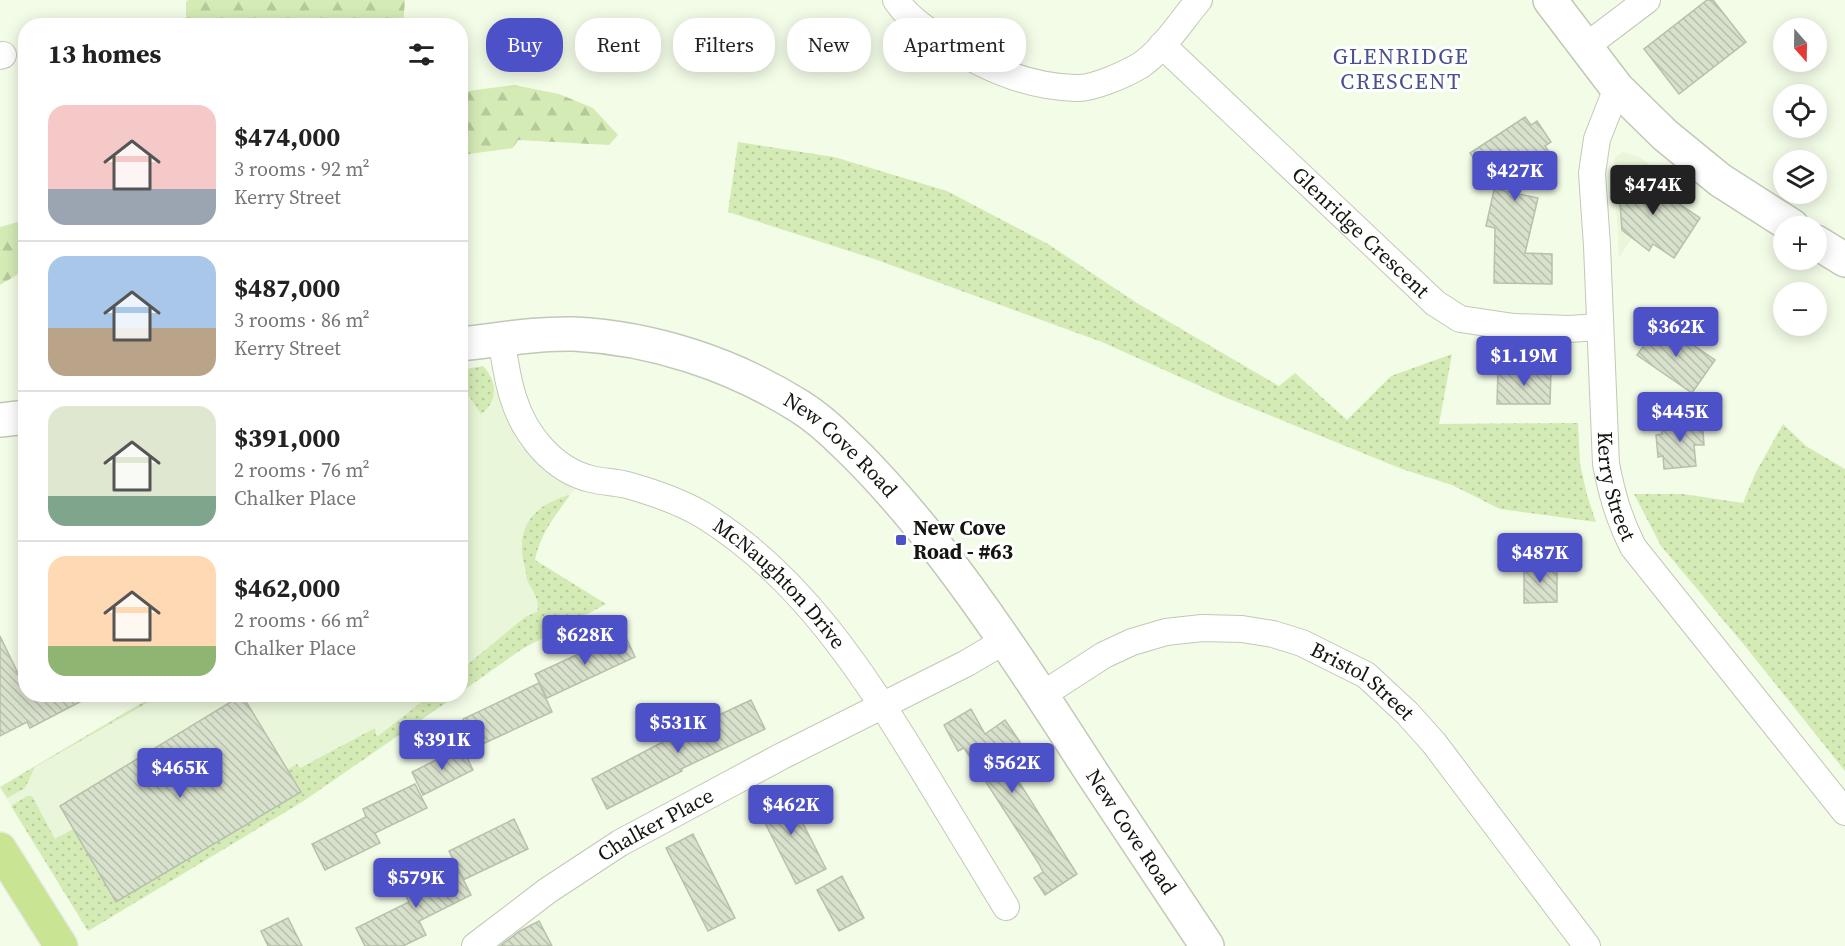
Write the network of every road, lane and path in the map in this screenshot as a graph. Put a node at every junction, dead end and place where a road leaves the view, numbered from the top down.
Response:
1 (896, 0) edge
2 (1199, 0) edge
3 (1550, 0) edge
4 (1647, 0) edge
5 (1162, 45) junction
6 (1585, 47) junction
7 (1617, 88) junction
8 (1776, 216) edge
9 (1827, 249) edge
10 (1845, 260) edge
11 (1599, 327) junction
12 (501, 340) junction
13 (468, 344) edge
14 (18, 418) edge
15 (0, 420) edge
16 (1006, 640) junction
17 (1042, 695) junction
18 (883, 705) junction
19 (1845, 812) edge
20 (0, 849) edge
21 (1006, 907) dead end
22 (61, 946) edge
23 (475, 946) edge
24 (1207, 946) edge
25 (1587, 946) edge

1 - 5 street
2 - 5 street
3 - 6 street
4 - 6 street
5 - 11 street, Glenridge Crescent
6 - 7 street
7 - 8 street
7 - 11 street, Kerry Street
9 - 10 street
11 - 19 street, Kerry Street
12 - 13 street, New Cove Road
12 - 16 street, New Cove Road
12 - 18 street, McNaughton Drive
14 - 15 street
16 - 17 street, New Cove Road
16 - 18 street, Chalker Place
17 - 24 street, New Cove Road
17 - 25 street, Bristol Street
18 - 21 street, McNaughton Drive
18 - 23 street, Chalker Place
20 - 22 main road

